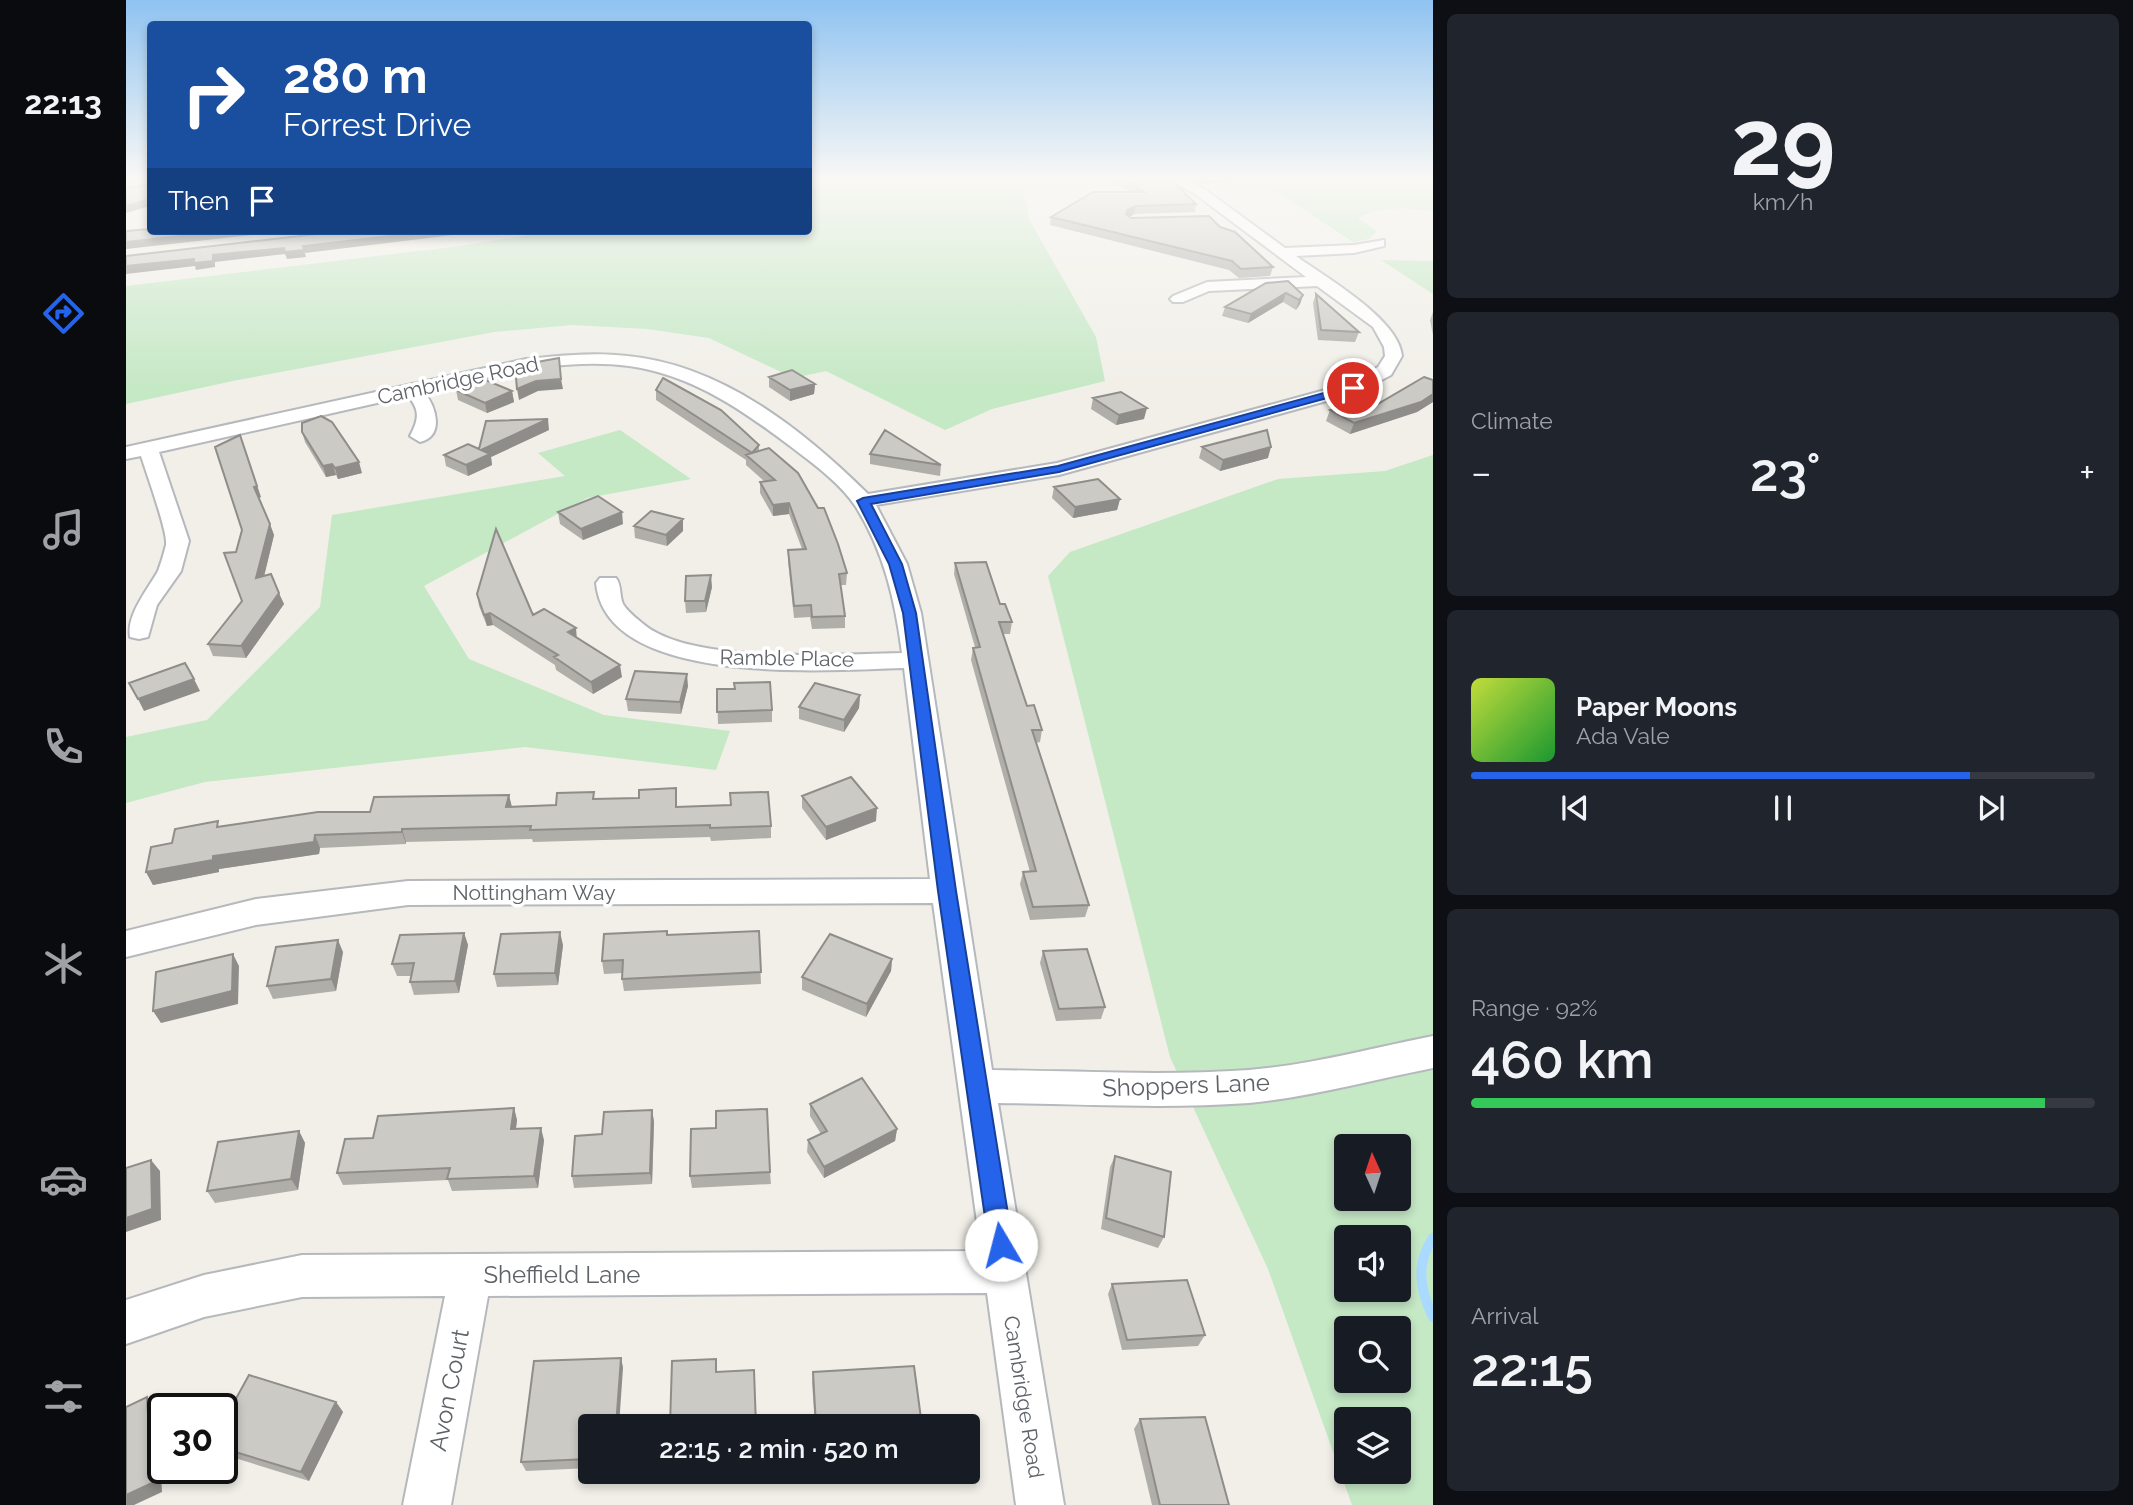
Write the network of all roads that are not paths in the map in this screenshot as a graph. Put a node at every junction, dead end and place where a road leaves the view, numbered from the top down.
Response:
1 (1278, 248) edge
2 (1359, 248) edge
3 (1283, 252) junction
4 (1321, 281) junction
5 (1178, 299) dead end
6 (412, 390) junction
7 (421, 436) dead end
8 (137, 450) edge
9 (863, 501) junction
10 (608, 583) dead end
11 (139, 632) dead end
12 (916, 660) junction
13 (947, 891) junction
14 (126, 944) edge
15 (1433, 1052) edge
16 (978, 1086) junction
17 (1005, 1272) junction
18 (471, 1275) junction
19 (126, 1322) edge
20 (427, 1505) edge
21 (1040, 1505) edge

1 - 3 street
2 - 3 street
3 - 4 street
4 - 5 street
4 - 9 street
6 - 7 street
6 - 8 street, Cambridge Road
6 - 9 street, Cambridge Road
8 - 11 street
9 - 12 street, Cambridge Road
10 - 12 street, Ramble Place
12 - 13 street, Cambridge Road
13 - 14 street, Nottingham Way
13 - 16 street, Cambridge Road
15 - 16 street, Shoppers Lane
16 - 17 street, Cambridge Road
17 - 18 street, Sheffield Lane
17 - 21 street, Cambridge Road
18 - 19 street, Sheffield Lane
18 - 20 street, Avon Court

